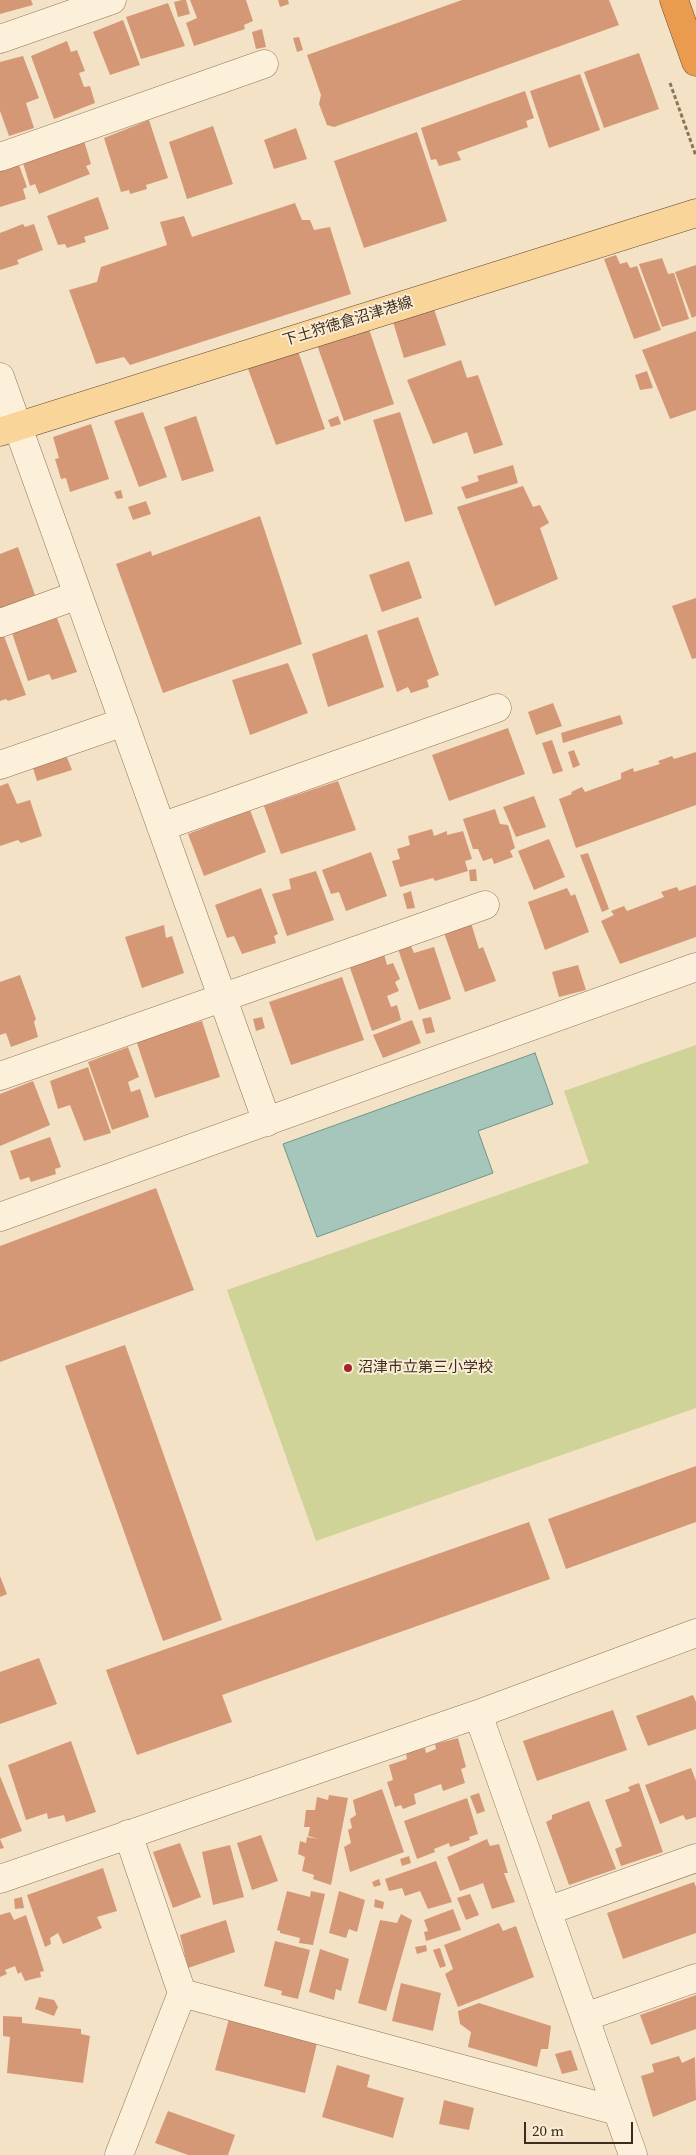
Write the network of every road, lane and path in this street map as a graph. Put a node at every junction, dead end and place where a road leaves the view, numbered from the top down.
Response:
1 (112, 0) edge
2 (674, 0) edge
3 (0, 39) edge
4 (696, 62) edge
5 (264, 64) dead end
6 (0, 157) edge
7 (696, 213) edge
8 (0, 377) edge
9 (9, 429) edge
10 (78, 595) junction
11 (0, 623) edge
12 (497, 708) dead end
13 (124, 722) junction
14 (0, 765) edge
15 (161, 826) junction
16 (485, 905) dead end
17 (696, 967) edge
18 (222, 998) junction
19 (0, 1076) edge
20 (267, 1122) junction
21 (0, 1217) edge
22 (696, 1633) edge
23 (478, 1714) junction
24 (128, 1834) junction
25 (696, 1858) edge
26 (0, 1879) edge
27 (547, 1911) junction
28 (696, 1978) edge
29 (182, 1993) junction
30 (585, 2017) junction
31 (617, 2110) junction
32 (119, 2155) edge
33 (633, 2155) edge

1 - 3 street
2 - 4 highway
5 - 6 street
7 - 9 main road, 下土狩徳倉沼津港線
8 - 9 street
9 - 10 street
10 - 11 street
10 - 13 street
12 - 15 street
13 - 14 street
13 - 15 street
15 - 18 street
16 - 18 street
17 - 20 street
18 - 19 street
18 - 20 street
20 - 21 street
22 - 23 street
23 - 24 street
23 - 27 street
24 - 26 street
24 - 29 street
25 - 27 street
27 - 30 street
28 - 30 street
29 - 31 street
29 - 32 street
30 - 31 street
31 - 33 street

